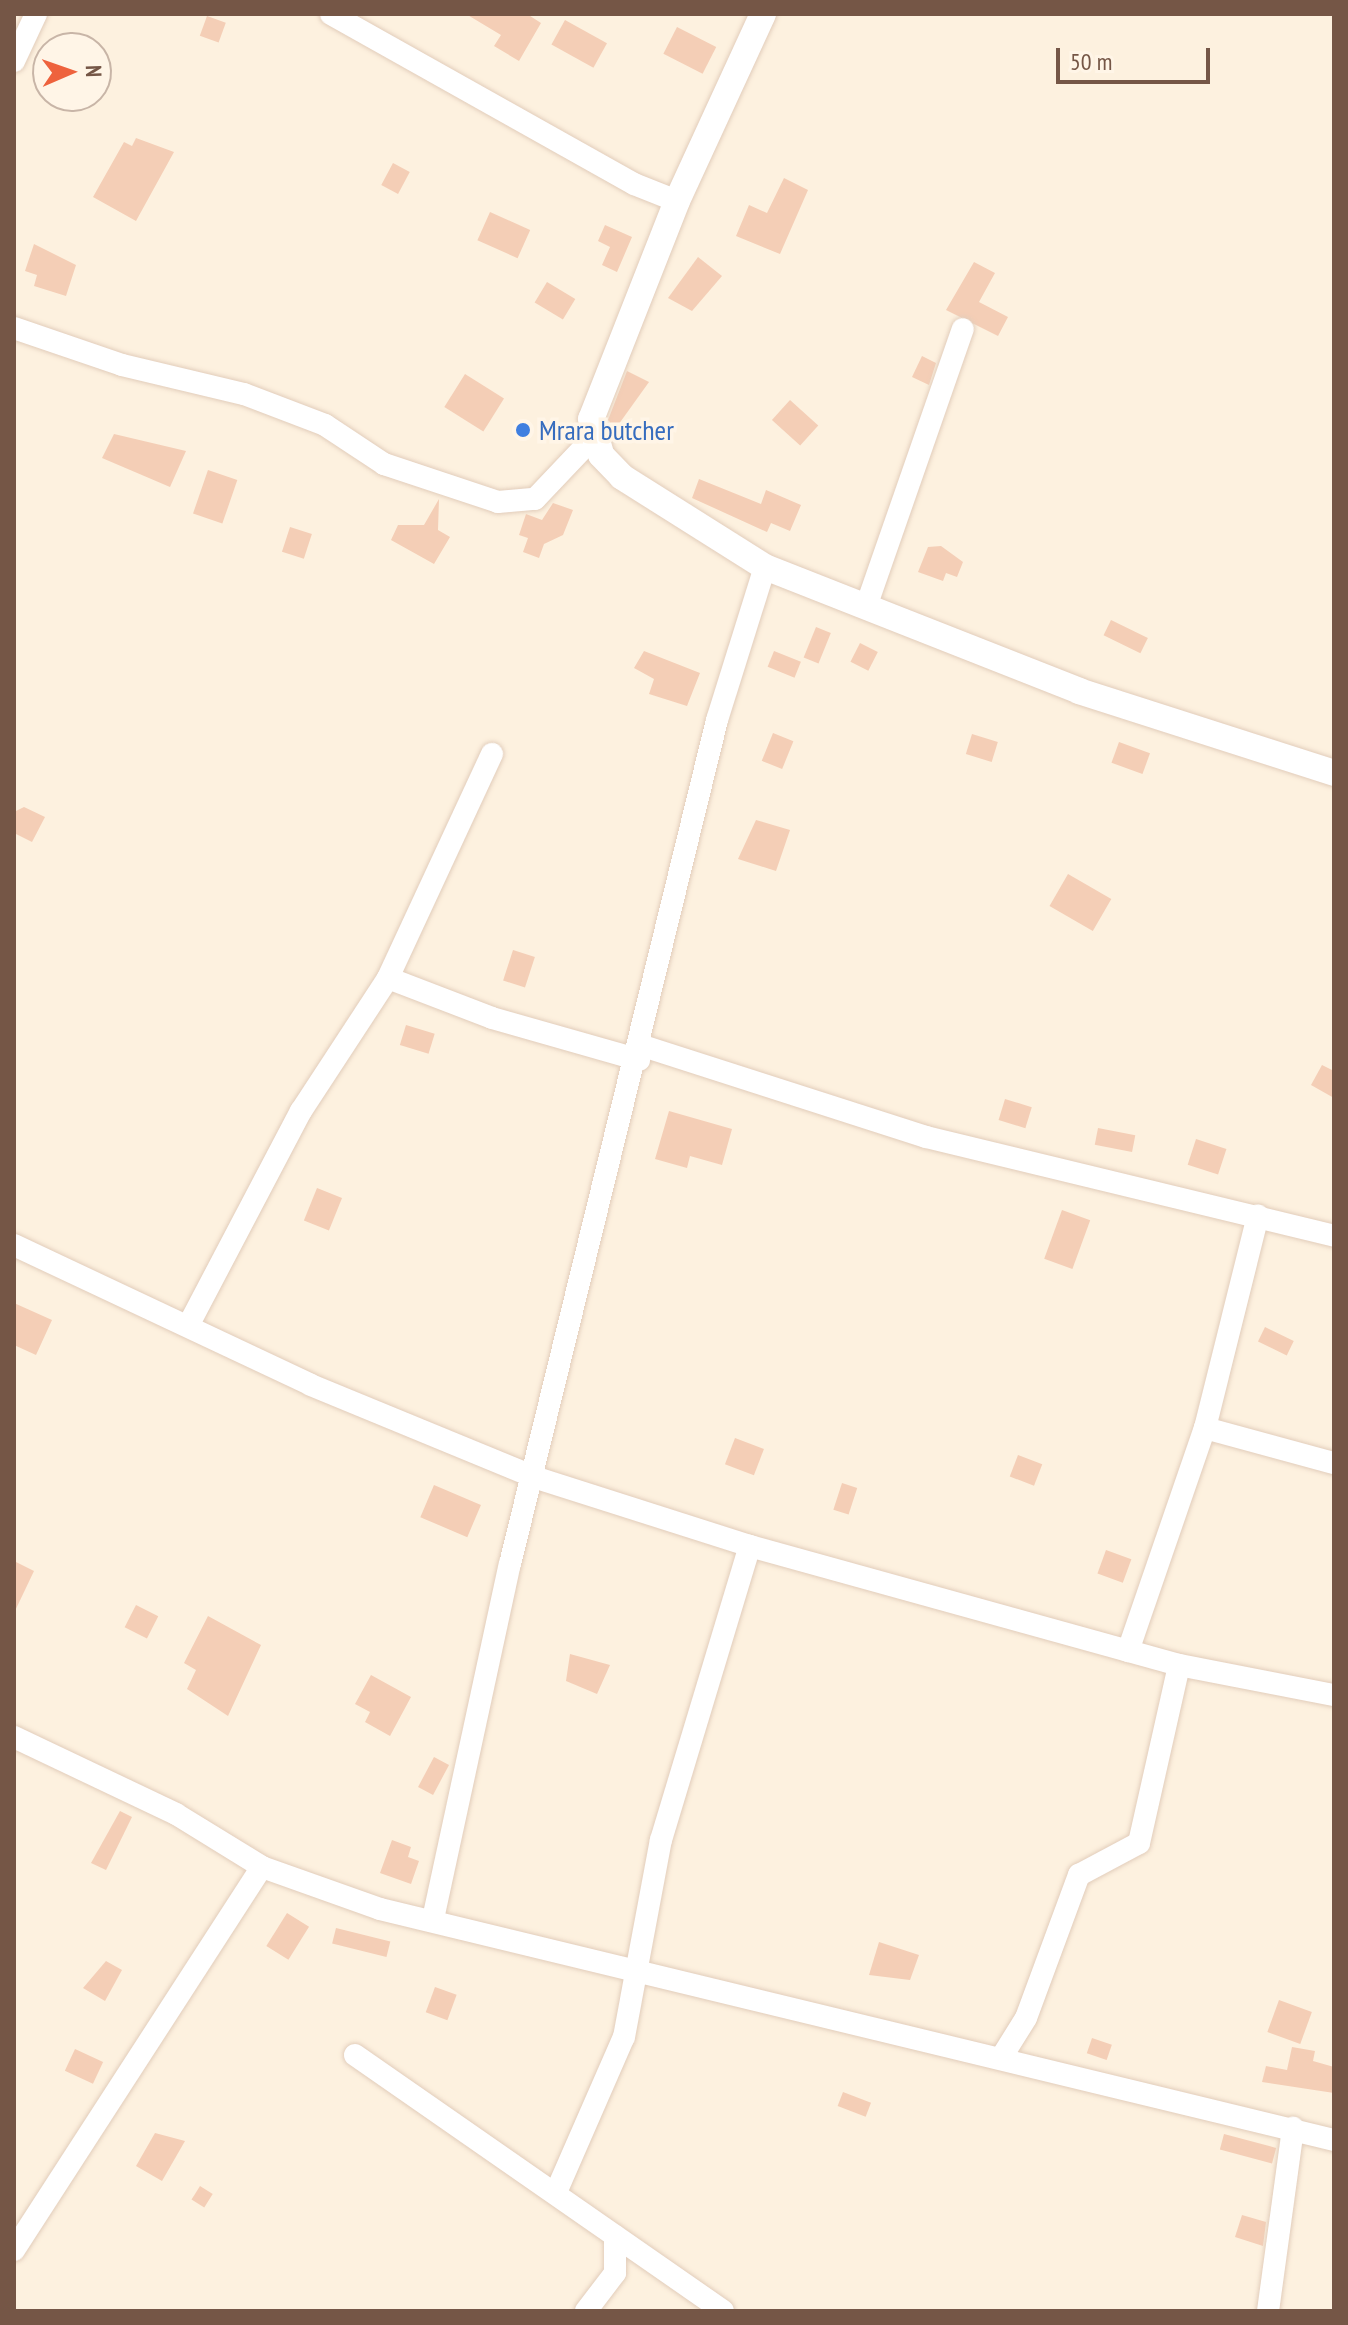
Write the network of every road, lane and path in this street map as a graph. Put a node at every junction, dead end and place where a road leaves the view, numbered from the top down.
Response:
1 (36, 14) edge
2 (331, 14) edge
3 (763, 14) edge
4 (14, 61) edge
5 (677, 201) junction
6 (14, 328) edge
7 (963, 329) dead end
8 (592, 439) junction
9 (765, 567) junction
10 (867, 604) junction
11 (492, 754) dead end
12 (1334, 773) edge
13 (388, 978) junction
14 (641, 1053) junction
15 (1258, 1216) junction
16 (1334, 1236) edge
17 (14, 1245) edge
18 (188, 1326) junction
19 (1205, 1428) junction
20 (1334, 1463) edge
21 (534, 1477) junction
22 (750, 1546) junction
23 (1128, 1651) junction
24 (1179, 1665) junction
25 (1334, 1695) edge
26 (14, 1737) edge
27 (262, 1867) junction
28 (433, 1919) junction
29 (633, 1973) junction
30 (355, 2055) dead end
31 (1001, 2058) junction
32 (1293, 2128) junction
33 (1334, 2140) edge
34 (557, 2190) junction
35 (615, 2236) junction
36 (14, 2250) edge
37 (586, 2311) edge
38 (723, 2311) edge
39 (1268, 2311) edge

1 - 4 street
2 - 5 street
3 - 5 street
5 - 8 street
6 - 8 street
7 - 10 street
8 - 9 street
9 - 10 street
9 - 14 street
10 - 12 street
11 - 13 street
13 - 14 street
13 - 18 street
14 - 15 street
14 - 21 street
15 - 16 street
15 - 19 street
17 - 18 street
18 - 21 street
19 - 20 street
19 - 23 street
21 - 22 street
21 - 28 street
22 - 23 street
22 - 29 street
23 - 24 street
24 - 25 street
24 - 31 street
26 - 27 street
27 - 28 street
27 - 36 street
28 - 29 street
29 - 31 street
29 - 34 street
30 - 34 street
31 - 32 street
32 - 33 street
32 - 39 street
34 - 35 street
35 - 37 street
35 - 38 street

